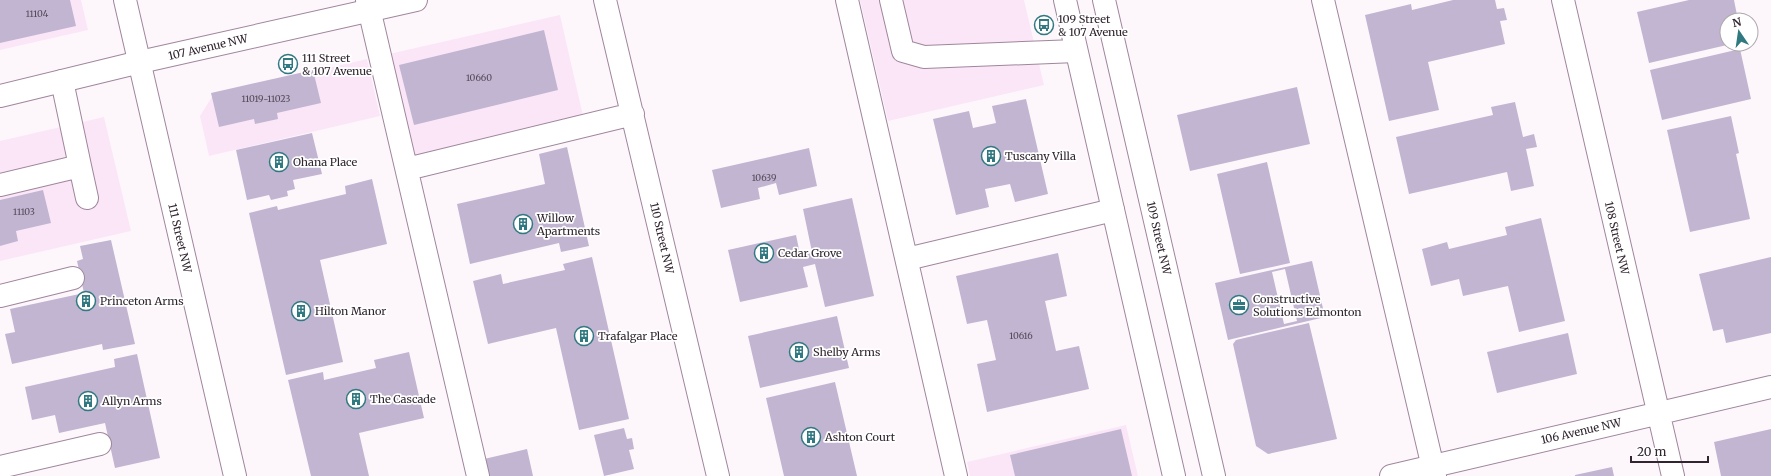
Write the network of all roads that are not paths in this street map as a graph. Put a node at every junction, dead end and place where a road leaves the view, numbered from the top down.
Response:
1 (125, 0) edge
2 (416, 0) edge
3 (605, 0) edge
4 (847, 0) edge
5 (891, 0) edge
6 (1065, 0) edge
7 (1104, 0) edge
8 (1323, 0) edge
9 (1563, 0) edge
10 (368, 5) edge
11 (1076, 50) junction
12 (140, 62) junction
13 (62, 81) junction
14 (0, 96) edge
15 (633, 114) junction
16 (80, 166) junction
17 (407, 169) junction
18 (0, 185) edge
19 (87, 198) dead end
20 (1113, 210) junction
21 (907, 259) junction
22 (73, 278) dead end
23 (0, 296) edge
24 (1771, 387) edge
25 (1658, 413) junction
26 (100, 444) dead end
27 (0, 467) edge
28 (1434, 471) edge
29 (712, 475) edge
30 (235, 476) edge
31 (478, 476) edge
32 (956, 476) edge
33 (1174, 476) edge
34 (1214, 476) edge
35 (1391, 476) edge
36 (1673, 476) edge

1 - 12 street, 111 Street NW
2 - 10 street, 107 Avenue NW
3 - 15 street, 110 Street NW
4 - 21 street
5 - 11 street
6 - 11 street
7 - 34 street, 109 Street NW
8 - 28 street
9 - 25 street, 108 Street NW
10 - 12 street, 107 Avenue NW
10 - 17 street
11 - 20 street
12 - 13 street, 107 Avenue NW
12 - 30 street, 111 Street NW
13 - 14 street, 107 Avenue NW
13 - 16 street
15 - 17 street
15 - 29 street, 110 Street NW
16 - 18 street
16 - 19 street
17 - 31 street
20 - 21 street
20 - 33 street
21 - 32 street
22 - 23 street
24 - 25 street, 106 Avenue NW
25 - 28 street, 106 Avenue NW
25 - 36 street, 108 Street NW
26 - 27 street
28 - 35 street, 106 Avenue NW

